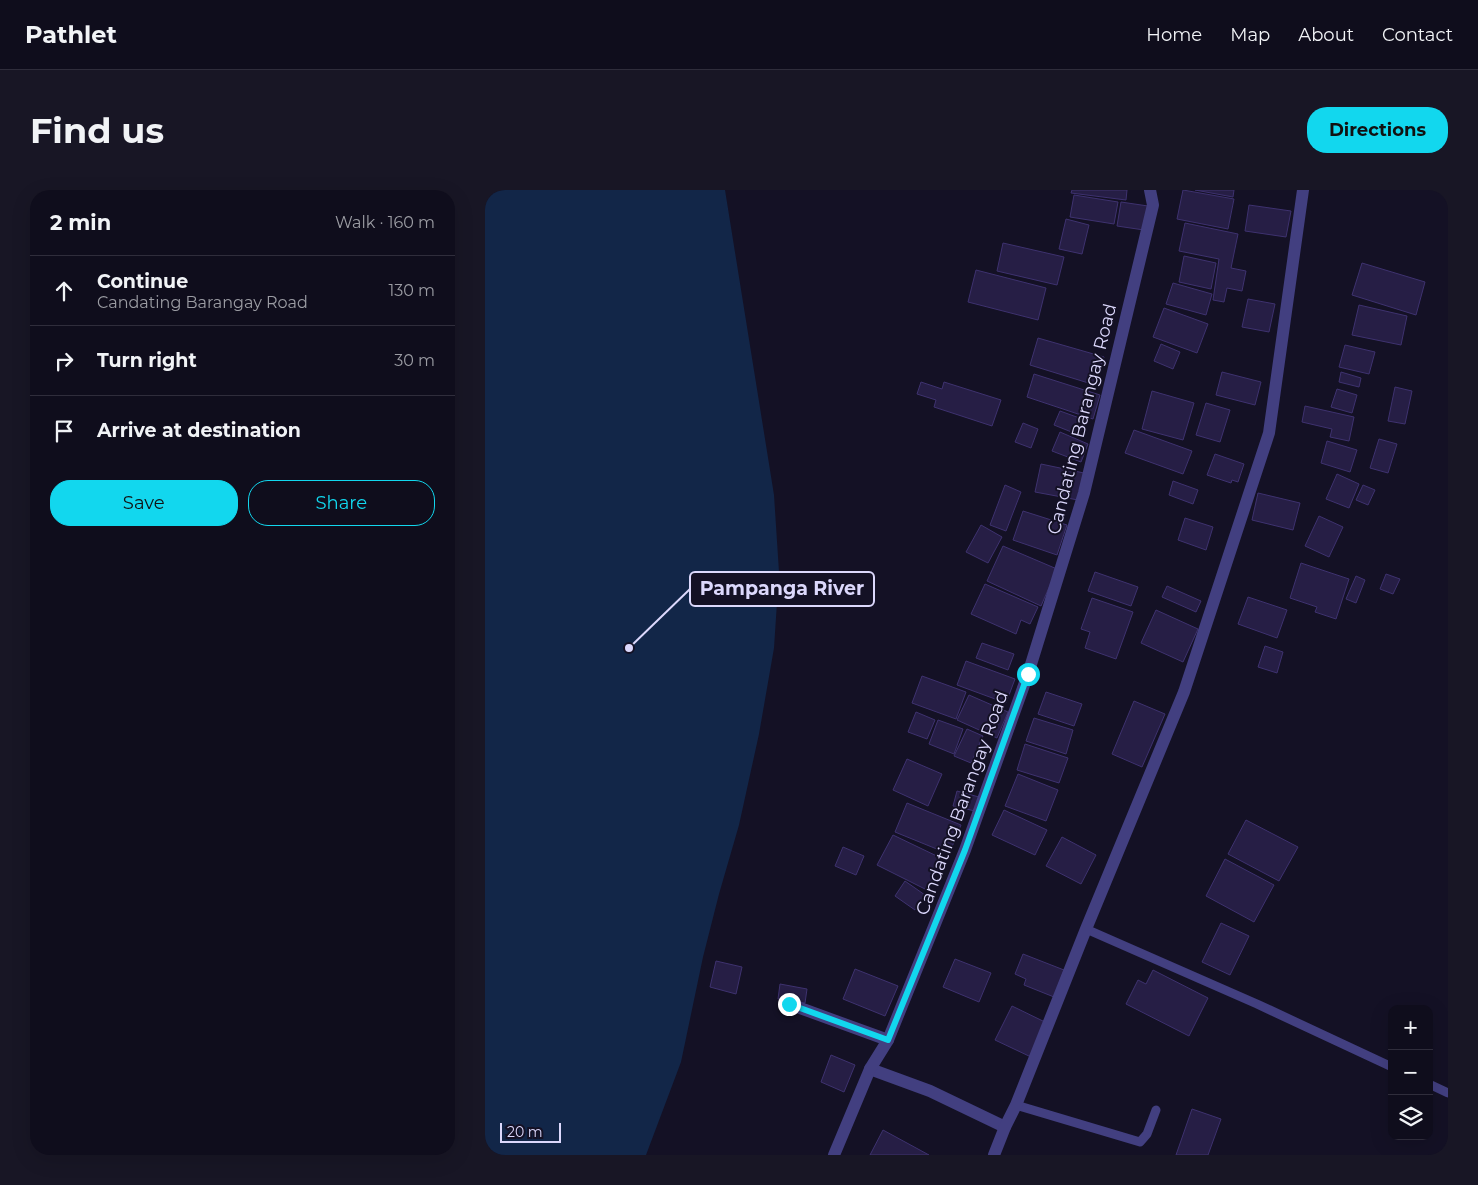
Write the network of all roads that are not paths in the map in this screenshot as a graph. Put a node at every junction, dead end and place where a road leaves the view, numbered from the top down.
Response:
1 (1150, 190) edge
2 (1303, 190) edge
3 (1086, 929) junction
4 (789, 1004) dead end
5 (888, 1040) junction
6 (1388, 1065) edge
7 (870, 1069) junction
8 (1433, 1086) edge
9 (1448, 1093) edge
10 (1016, 1105) junction
11 (1156, 1110) dead end
12 (1005, 1127) junction
13 (834, 1155) edge
14 (994, 1155) edge

1 - 5 street, Candating Barangay Road
2 - 3 street
3 - 6 lane
3 - 10 street
4 - 5 street
5 - 7 street, Candating Barangay Road
7 - 12 street
7 - 13 street, Candating Barangay Road
8 - 9 lane
10 - 11 lane
10 - 12 street
12 - 14 street

